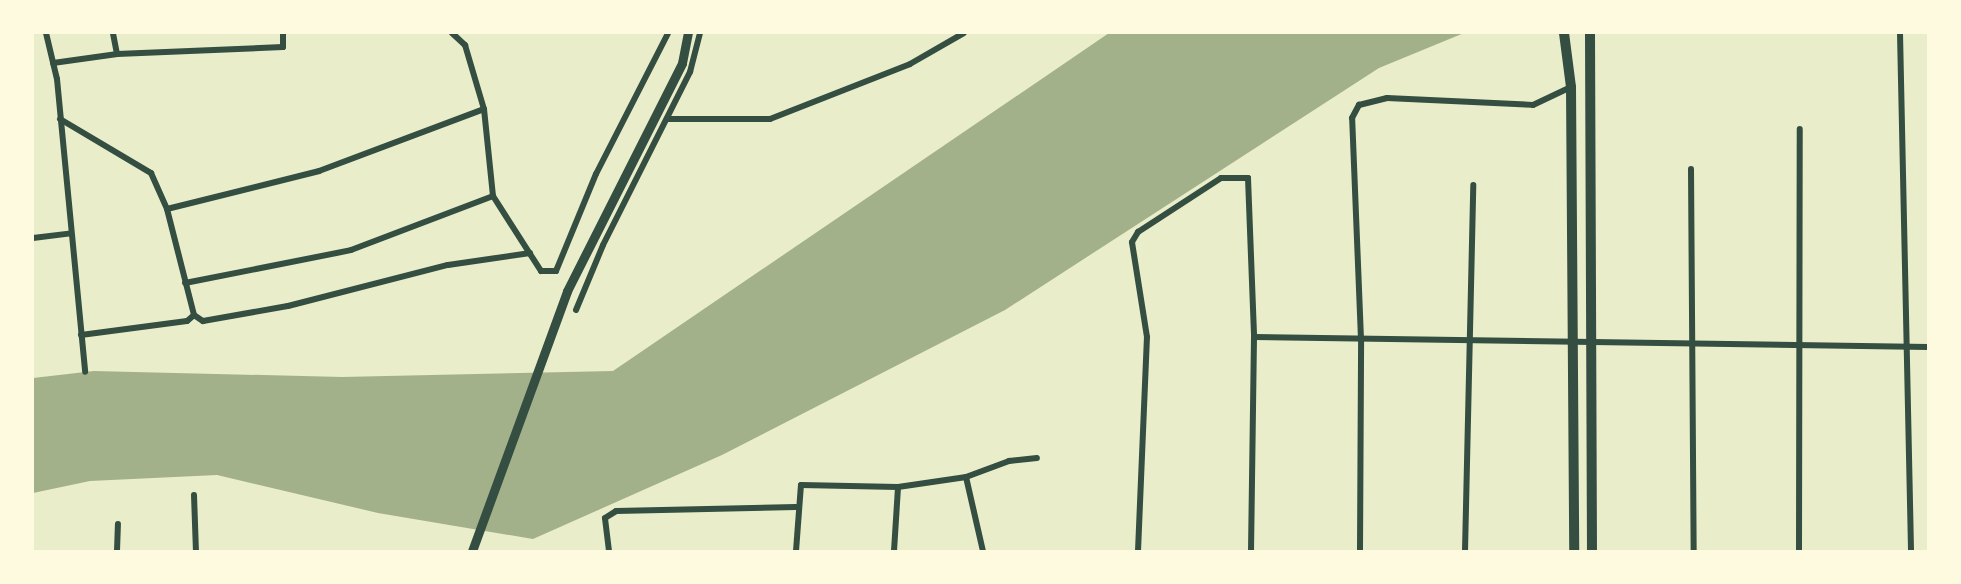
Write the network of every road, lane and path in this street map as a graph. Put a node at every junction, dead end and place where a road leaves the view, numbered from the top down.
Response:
1 (46, 33) edge
2 (113, 33) edge
3 (283, 33) edge
4 (452, 33) edge
5 (668, 33) edge
6 (688, 33) edge
7 (700, 33) edge
8 (964, 33) edge
9 (1564, 33) edge
10 (1590, 33) edge
11 (1900, 33) edge
12 (117, 54) junction
13 (53, 63) junction
14 (1571, 87) junction
15 (484, 108) junction
16 (668, 118) junction
17 (60, 119) junction
18 (1800, 129) dead end
19 (1691, 169) dead end
20 (1473, 185) dead end
21 (493, 196) junction
22 (167, 209) junction
23 (71, 233) junction
24 (33, 238) edge
25 (530, 253) junction
26 (185, 283) junction
27 (576, 310) dead end
28 (194, 315) junction
29 (81, 335) junction
30 (1254, 337) junction
31 (1361, 339) junction
32 (1470, 340) junction
33 (1573, 341) junction
34 (1592, 342) junction
35 (1693, 344) junction
36 (1801, 347) junction
37 (1928, 347) edge
38 (1908, 348) junction
39 (85, 372) dead end
40 (1037, 458) dead end
41 (966, 477) junction
42 (898, 487) junction
43 (194, 495) dead end
44 (796, 507) junction
45 (118, 524) dead end
46 (117, 551) edge
47 (196, 551) edge
48 (472, 551) edge
49 (609, 551) edge
50 (796, 551) edge
51 (894, 551) edge
52 (983, 551) edge
53 (1138, 551) edge
54 (1251, 551) edge
55 (1360, 551) edge
56 (1465, 551) edge
57 (1574, 551) edge
58 (1592, 551) edge
59 (1694, 551) edge
60 (1799, 551) edge
61 (1911, 551) edge

1 - 13 street
2 - 12 street
3 - 12 street
4 - 15 street
5 - 25 street
6 - 48 main road
7 - 16 street
8 - 16 street
9 - 14 main road
10 - 34 main road
11 - 38 street
12 - 13 street
13 - 17 street
14 - 31 street
14 - 33 main road
15 - 21 street
15 - 22 street
16 - 27 street
17 - 22 street
17 - 23 street
18 - 36 street
19 - 35 street
20 - 32 street
21 - 25 street
21 - 26 street
22 - 26 street
23 - 24 street
23 - 29 street
25 - 28 street
26 - 28 street
28 - 29 street
29 - 39 street
30 - 31 street
30 - 53 street
30 - 54 street
31 - 32 street
31 - 55 street
32 - 33 street
32 - 56 street
33 - 34 street
33 - 57 main road
34 - 35 street
34 - 58 main road
35 - 36 street
35 - 59 street
36 - 38 street
36 - 60 street
37 - 38 street
38 - 61 street
40 - 41 street
41 - 42 street
41 - 52 street
42 - 44 street
42 - 51 street
43 - 47 street
44 - 49 street
44 - 50 street
45 - 46 street

